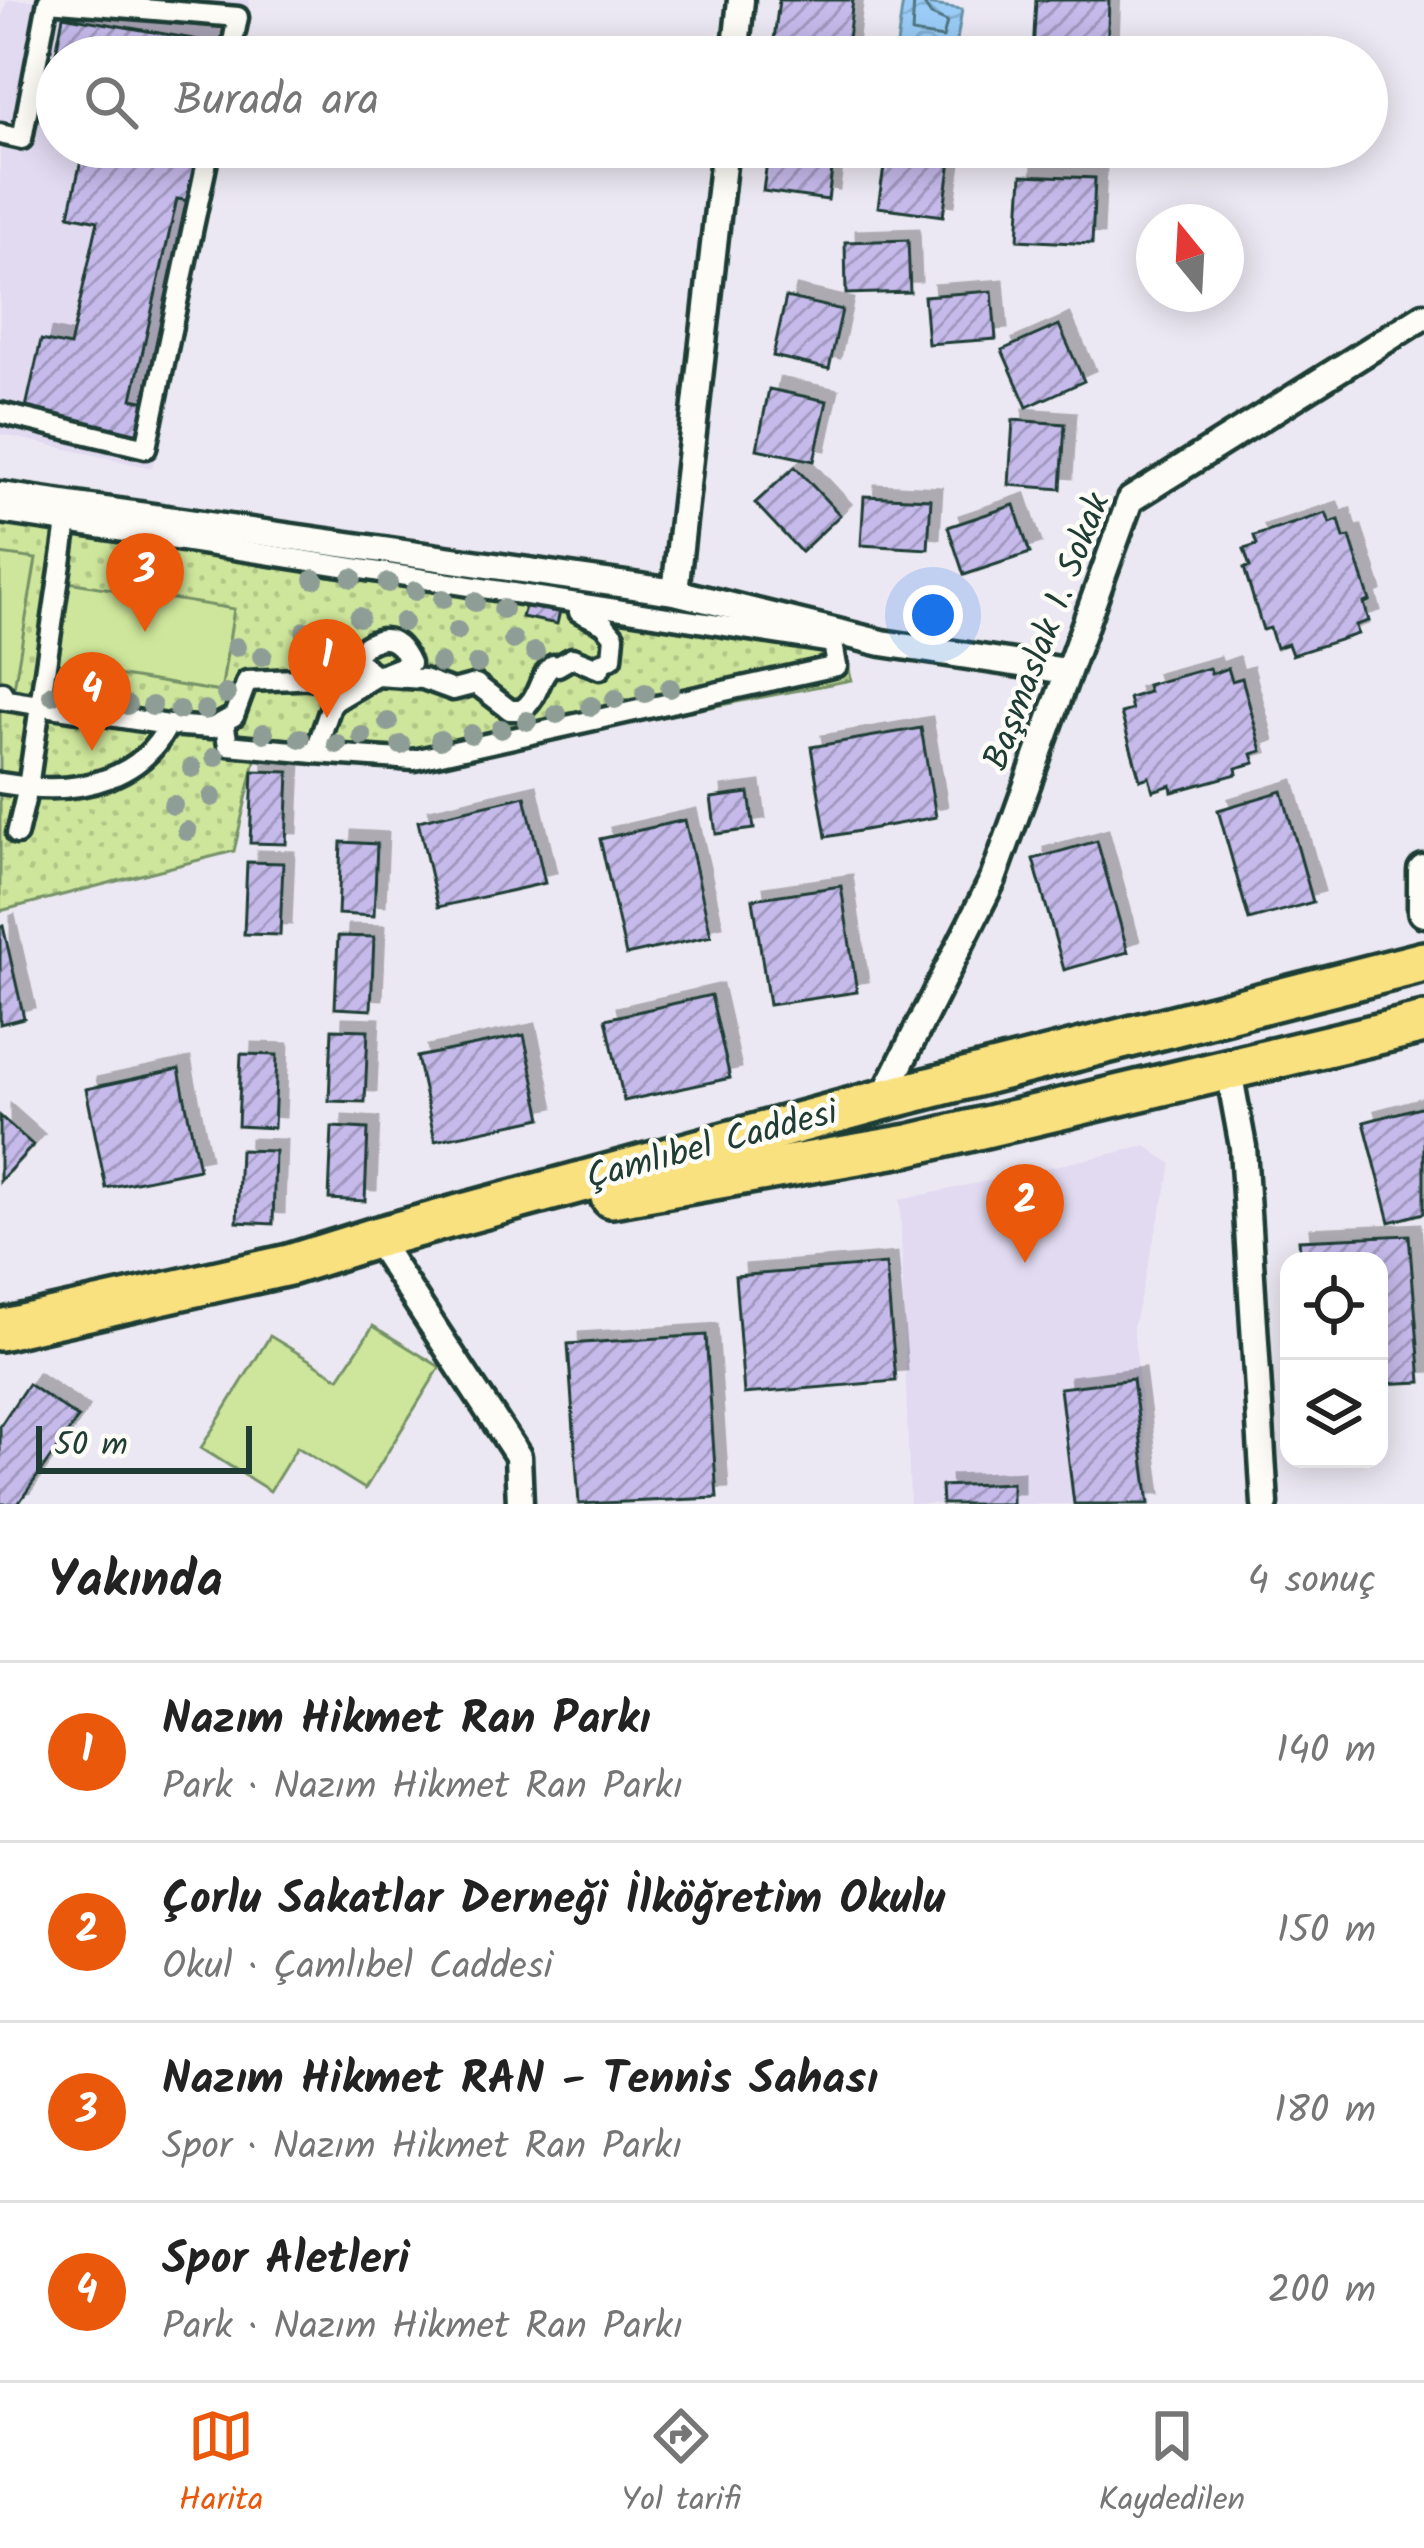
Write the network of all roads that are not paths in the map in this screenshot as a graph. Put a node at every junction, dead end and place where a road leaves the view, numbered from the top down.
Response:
1 (741, 0) edge
2 (41, 36) edge
3 (234, 36) edge
4 (737, 36) edge
5 (36, 65) edge
6 (0, 134) edge
7 (206, 168) edge
8 (723, 168) edge
9 (1424, 316) edge
10 (0, 413) edge
11 (0, 495) edge
12 (0, 513) edge
13 (67, 523) junction
14 (676, 592) junction
15 (578, 603) junction
16 (1066, 671) junction
17 (377, 676) junction
18 (1, 695) edge
19 (40, 704) junction
20 (224, 722) junction
21 (167, 725) junction
22 (315, 753) junction
23 (0, 783) edge
24 (28, 787) junction
25 (17, 834) dead end
26 (1424, 871) edge
27 (1424, 911) edge
28 (1424, 962) edge
29 (1424, 1023) edge
30 (1229, 1071) junction
31 (883, 1100) junction
32 (375, 1238) junction
33 (0, 1330) edge
34 (520, 1504) edge
35 (1265, 1504) edge

1 - 4 street
2 - 3 street
5 - 6 street
7 - 10 street
8 - 14 street
9 - 16 street, Başmaslak 1. Sokak
11 - 14 street
12 - 13 street
13 - 15 street
13 - 19 street
14 - 16 street
15 - 17 street
15 - 22 street
16 - 31 street, Başmaslak 1. Sokak
17 - 20 street
17 - 22 street
18 - 19 street
19 - 21 street
19 - 24 street
20 - 21 street
20 - 22 street
21 - 24 street
23 - 24 street
24 - 25 street
26 - 27 street
28 - 31 main road, Çamlıbel Caddesi
29 - 30 main road
30 - 32 main road
30 - 35 street
31 - 32 main road, Çamlıbel Caddesi
32 - 33 main road, Çamlıbel Caddesi
32 - 34 street

